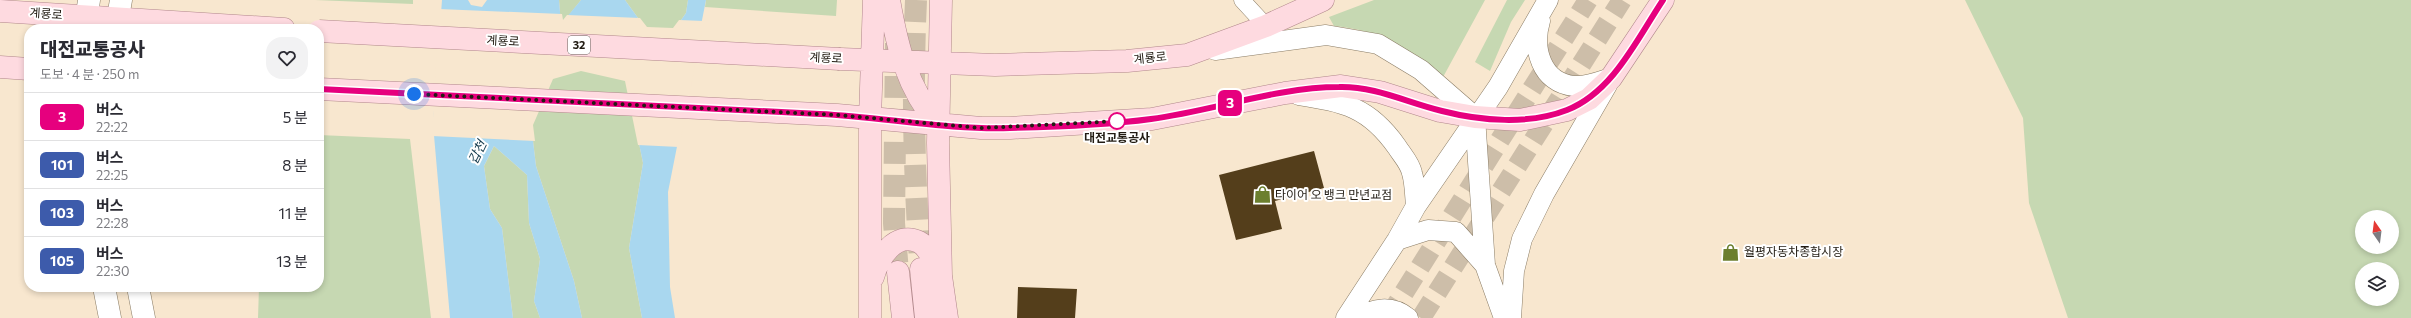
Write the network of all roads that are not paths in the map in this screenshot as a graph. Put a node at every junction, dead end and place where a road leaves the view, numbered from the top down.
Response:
1 (874, 0) edge
2 (890, 0) edge
3 (941, 0) edge
4 (1242, 0) edge
5 (1323, 0) edge
6 (1663, 0) edge
7 (1547, 1) edge
8 (0, 11) edge
9 (86, 15) edge
10 (118, 16) edge
11 (210, 24) edge
12 (1266, 26) junction
13 (324, 31) edge
14 (1188, 55) junction
15 (872, 60) junction
16 (938, 63) junction
17 (0, 67) edge
18 (24, 69) edge
19 (1602, 81) junction
20 (324, 89) edge
21 (1285, 93) junction
22 (1475, 117) junction
23 (870, 118) junction
24 (938, 124) junction
25 (1416, 206) junction
26 (1397, 240) junction
27 (1485, 265) junction
28 (898, 272) tunnel mouth
29 (931, 272) junction
30 (870, 291) junction
31 (105, 292) edge
32 (139, 292) edge
33 (110, 318) edge
34 (144, 318) edge
35 (870, 318) edge
36 (903, 318) edge
37 (926, 318) edge
38 (947, 318) edge
39 (1346, 318) edge
40 (1355, 318) edge
41 (1408, 318) edge
42 (1504, 318) edge
43 (1511, 318) edge

1 - 15 main road
2 - 24 main road
3 - 16 main road
4 - 12 street
5 - 12 main road, 계룡로
6 - 19 main road
7 - 19 street
7 - 22 street
8 - 9 main road, 계룡로
9 - 10 main road, 계룡로
10 - 11 main road, 계룡로
12 - 14 main road, 계룡로
13 - 15 main road, 계룡로 / 32, bridge
14 - 16 main road, 계룡로
14 - 22 street
15 - 16 main road, 계룡로
15 - 23 main road
16 - 24 main road
17 - 18 main road
19 - 22 main road
19 - 43 street
20 - 23 main road
21 - 22 main road
21 - 24 main road
21 - 25 street
22 - 25 street
22 - 27 street
23 - 24 main road
23 - 30 main road
24 - 29 main road
25 - 26 street
26 - 27 street
26 - 39 street
27 - 42 street
28 - 36 main road
29 - 30 main road
29 - 37 main road
29 - 38 main road
30 - 35 main road
31 - 33 main road
32 - 34 main road
40 - 41 street

